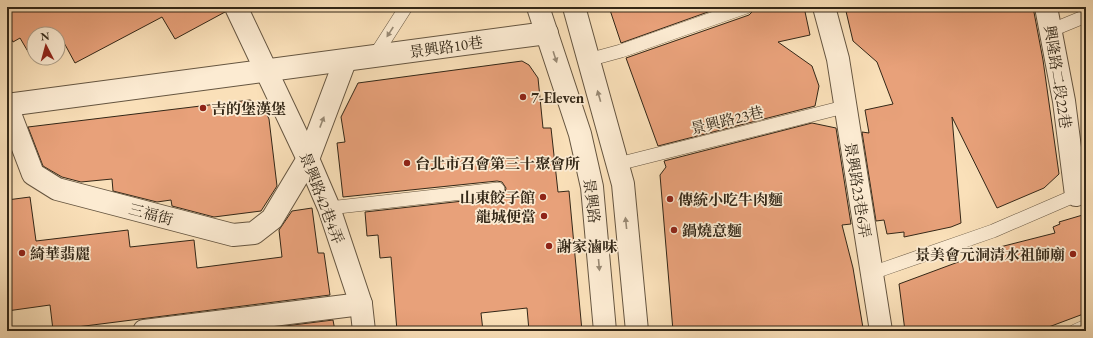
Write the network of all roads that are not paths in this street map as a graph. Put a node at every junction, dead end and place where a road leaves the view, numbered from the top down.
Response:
1 (406, 7) edge
2 (538, 7) edge
3 (574, 7) edge
4 (746, 7) edge
5 (824, 7) edge
6 (1046, 7) edge
7 (241, 11) edge
8 (1086, 16) edge
9 (1052, 30) junction
10 (547, 33) junction
11 (374, 57) junction
12 (588, 60) junction
13 (345, 61) junction
14 (266, 71) junction
15 (7, 106) edge
16 (844, 107) junction
17 (308, 159) junction
18 (618, 164) junction
19 (498, 190) dead end
20 (1081, 193) edge
21 (329, 208) junction
22 (872, 273) junction
23 (361, 304) junction
24 (1086, 326) edge
25 (144, 331) edge
26 (364, 331) edge
27 (605, 331) edge
28 (637, 331) edge
29 (881, 331) edge
30 (1075, 331) edge

1 -> 11 lane
2 - 10 street, 景興路
3 - 12 street
4 - 12 lane
5 - 16 street, 景興路23巷6弄
6 - 9 street, 興隆路二段22巷
7 - 14 street, 景興路42巷4弄
8 - 9 lane
9 - 20 street, 興隆路二段22巷
10 - 11 street, 景興路10巷
10 -> 27 street, 景興路
11 - 13 street, 景興路10巷
18 -> 12 street
13 - 14 street, 景興路10巷
17 -> 13 street
14 - 15 street, 三福街
14 - 17 street, 景興路42巷4弄
15 - 17 street, 三福街
16 - 18 lane, 景興路23巷
16 - 22 street, 景興路23巷6弄
17 - 21 street, 景興路42巷4弄
28 -> 18 street
19 - 21 lane
20 - 22 lane
21 - 23 street, 景興路42巷4弄
22 - 29 street, 景興路23巷6弄
23 - 25 street
23 - 26 street, 景興路42巷4弄
24 - 30 lane

